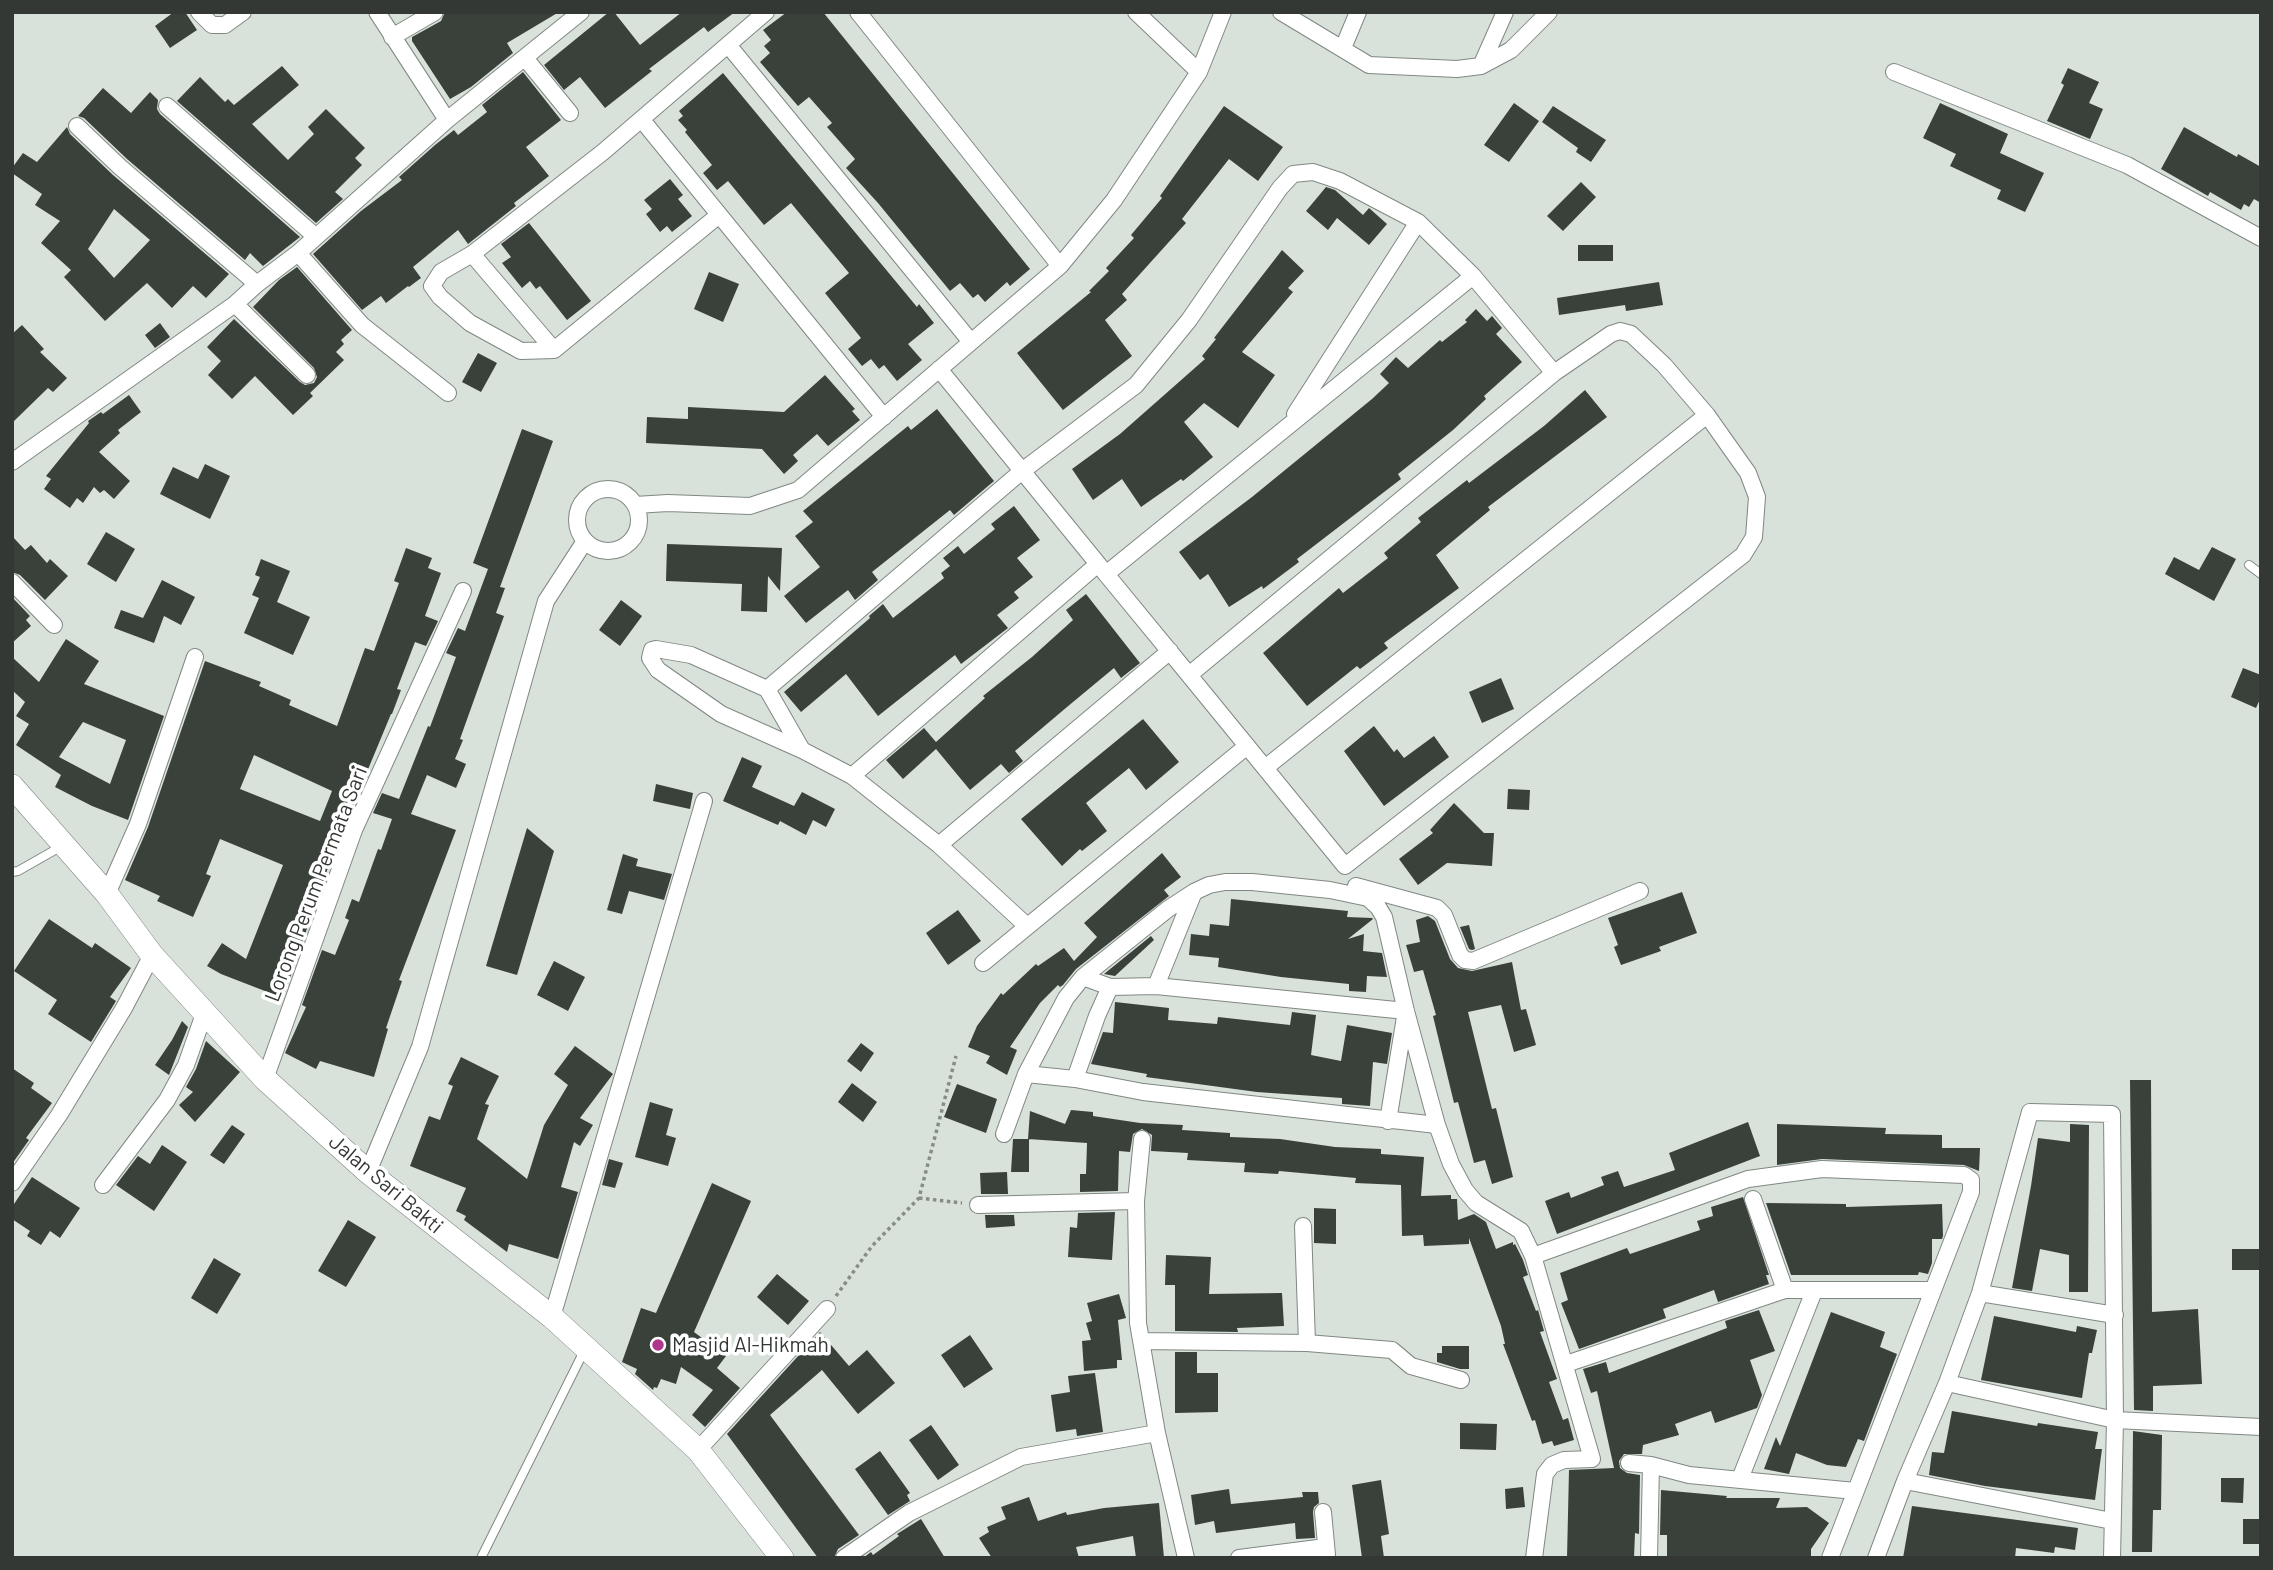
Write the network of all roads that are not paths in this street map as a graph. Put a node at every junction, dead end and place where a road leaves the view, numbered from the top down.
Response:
1 (199, 12) edge
2 (243, 12) edge
3 (377, 12) edge
4 (435, 12) edge
5 (581, 12) edge
6 (766, 12) edge
7 (858, 12) edge
8 (1136, 12) edge
9 (1223, 12) edge
10 (1281, 12) edge
11 (1358, 12) edge
12 (1505, 12) edge
13 (1549, 12) edge
14 (392, 37) junction
15 (729, 46) junction
16 (1343, 48) junction
17 (525, 58) junction
18 (1481, 66) junction
19 (1199, 72) junction
20 (1894, 72) dead end
21 (167, 106) dead end
22 (570, 113) dead end
23 (447, 120) junction
24 (642, 120) junction
25 (77, 127) dead end
26 (719, 215) junction
27 (1418, 222) junction
28 (315, 236) junction
29 (2261, 238) edge
30 (298, 254) junction
31 (472, 254) junction
32 (1060, 266) junction
33 (1473, 276) junction
34 (257, 284) junction
35 (235, 304) junction
36 (971, 342) junction
37 (554, 350) junction
38 (939, 369) junction
39 (1554, 373) junction
40 (307, 376) dead end
41 (448, 393) dead end
42 (1707, 415) junction
43 (884, 417) junction
44 (1288, 425) junction
45 (12, 462) edge
46 (1022, 471) junction
47 (635, 505) junction
48 (585, 541) junction
49 (2249, 565) dead end
50 (1102, 569) junction
51 (2261, 574) edge
52 (12, 582) edge
53 (463, 591) dead end
54 (54, 625) dead end
55 (1170, 651) junction
56 (195, 657) dead end
57 (1189, 675) junction
58 (767, 689) junction
59 (1247, 746) junction
60 (803, 750) junction
61 (1265, 768) junction
62 (852, 776) junction
63 (12, 786) edge
64 (704, 801) dead end
65 (63, 845) junction
66 (939, 845) junction
67 (12, 872) edge
68 (1329, 890) junction
69 (1640, 891) dead end
70 (1194, 892) junction
71 (107, 894) junction
72 (1027, 926) junction
73 (152, 955) junction
74 (982, 963) dead end
75 (1083, 977) junction
76 (1156, 986) junction
77 (1110, 987) junction
78 (1406, 1011) junction
79 (204, 1014) junction
80 (1026, 1074) junction
81 (265, 1079) junction
82 (1075, 1079) junction
83 (1388, 1121) junction
84 (1437, 1125) junction
85 (1004, 1134) dead end
86 (1142, 1139) dead end
87 (368, 1172) junction
88 (12, 1183) edge
89 (103, 1185) dead end
90 (1753, 1199) dead end
91 (1136, 1200) junction
92 (978, 1205) road end
93 (1303, 1226) dead end
94 (1533, 1256) junction
95 (1785, 1290) junction
96 (1933, 1290) junction
97 (1814, 1291) junction
98 (1980, 1293) junction
99 (827, 1309) road end
100 (2115, 1315) junction
101 (552, 1317) junction
102 (1141, 1341) junction
103 (1307, 1343) junction
104 (585, 1349) junction
105 (1566, 1364) junction
106 (1461, 1380) dead end
107 (1947, 1383) junction
108 (2115, 1420) junction
109 (2261, 1427) edge
110 (1157, 1433) junction
111 (698, 1450) junction
112 (1629, 1463) dead end
113 (1651, 1465) junction
114 (1740, 1479) junction
115 (1905, 1481) junction
116 (1855, 1491) junction
117 (1323, 1513) dead end
118 (2112, 1521) junction
119 (1326, 1553) edge
120 (481, 1558) edge
121 (782, 1558) edge
122 (844, 1558) edge
123 (1186, 1558) edge
124 (1239, 1558) edge
125 (1534, 1558) edge
126 (1648, 1558) edge
127 (1830, 1558) edge
128 (1876, 1558) edge
129 (2112, 1558) edge

1 - 2 street
3 - 14 street
4 - 14 street
5 - 17 street
6 - 15 street
7 - 32 street
8 - 19 street
9 - 19 street
10 - 16 street
11 - 16 street
12 - 18 street
13 - 18 street
14 - 23 street
15 - 24 street
15 - 36 street
16 - 18 street
17 - 22 street
17 - 23 street
19 - 32 street
20 - 29 street
21 - 28 street
23 - 28 street
24 - 26 street
24 - 31 street
25 - 34 street
26 - 37 street
26 - 43 street
27 - 33 street
27 - 44 street
27 - 46 street
28 - 30 street
30 - 34 street
30 - 41 street
31 - 37 street
31 - 37 street
32 - 36 street
33 - 39 street
33 - 44 street
34 - 35 street
35 - 40 street
35 - 45 street
36 - 38 street
38 - 43 street
38 - 46 street
39 - 42 street
39 - 57 street
42 - 61 street
42 - 61 street
43 - 47 street
44 - 50 street
46 - 50 street
46 - 58 street
47 - 48 street
47 - 48 street
48 - 87 street
49 - 51 lane
50 - 55 street
50 - 62 street
52 - 54 street
53 - 81 street, Lorong Perum Permata Sari
55 - 57 street
55 - 66 street
56 - 71 street
57 - 59 street
58 - 60 street
58 - 60 street
59 - 61 street
59 - 72 street
60 - 62 street
62 - 66 street
63 - 65 main road, Jalan Sari Bakti
64 - 101 street
65 - 67 lane
65 - 71 main road, Jalan Sari Bakti
66 - 72 street
68 - 69 street
68 - 70 street
68 - 78 street
70 - 75 street
70 - 76 street
71 - 73 main road, Jalan Sari Bakti
72 - 74 street
73 - 79 main road, Jalan Sari Bakti
73 - 88 street
75 - 77 street
75 - 80 street
76 - 77 street
76 - 78 street
77 - 82 street
78 - 83 street
78 - 84 street
79 - 81 main road, Jalan Sari Bakti
79 - 89 street
80 - 82 street
80 - 85 street
81 - 87 main road, Jalan Sari Bakti
82 - 83 street
83 - 84 street
84 - 94 street
86 - 91 street
87 - 101 main road, Jalan Sari Bakti
90 - 95 street
91 - 92 street
91 - 102 street
93 - 103 street
94 - 96 street
94 - 105 street
95 - 97 street
95 - 105 street
96 - 97 street
96 - 116 street
97 - 114 street
98 - 100 street
98 - 100 street
98 - 107 street
99 - 111 street
100 - 108 street
101 - 104 main road, Jalan Sari Bakti
102 - 103 street
102 - 110 street
103 - 106 street
104 - 111 main road, Jalan Sari Bakti
104 - 120 lane
105 - 125 street
107 - 108 street
107 - 115 street
108 - 109 street
108 - 118 street
110 - 122 street
110 - 123 street
111 - 121 main road, Jalan Sari Bakti
112 - 113 street
113 - 114 street
113 - 126 street
114 - 116 street
115 - 118 street
115 - 128 street
116 - 127 street
117 - 119 street
118 - 129 street
119 - 124 street

